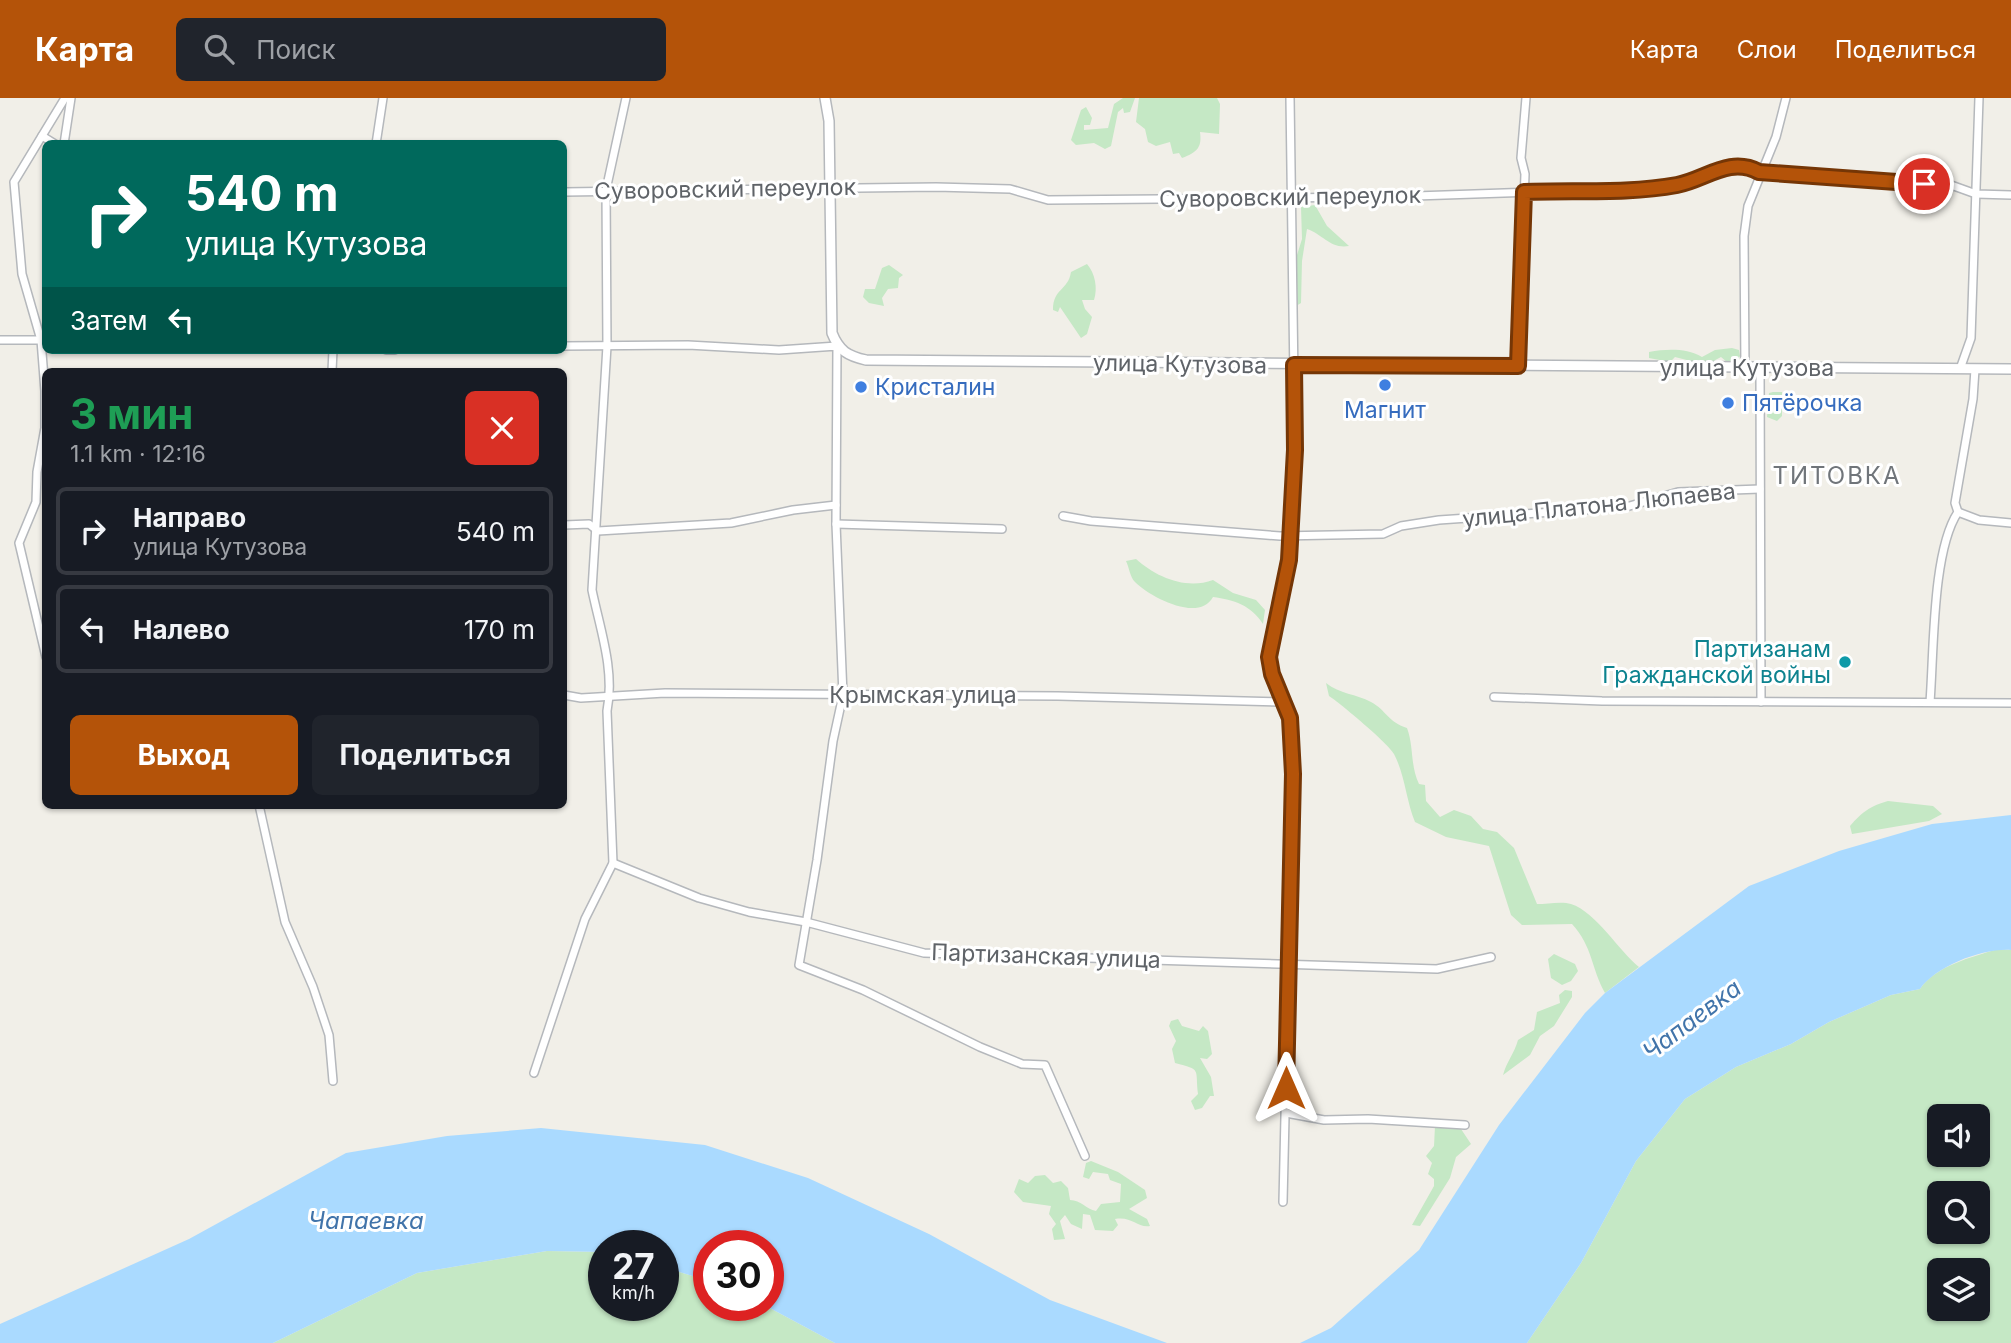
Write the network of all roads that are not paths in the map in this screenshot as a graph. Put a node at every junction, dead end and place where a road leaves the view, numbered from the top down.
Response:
1 (65, 98) edge
2 (71, 98) edge
3 (383, 98) edge
4 (626, 98) edge
5 (825, 98) edge
6 (1290, 98) edge
7 (1526, 98) edge
8 (1786, 98) edge
9 (1979, 98) edge
10 (42, 136) junction
11 (48, 140) edge
12 (65, 140) edge
13 (377, 140) edge
14 (1759, 172) junction
15 (829, 187) junction
16 (606, 190) junction
17 (567, 191) edge
18 (1524, 192) junction
19 (1976, 194) junction
20 (2011, 195) edge
21 (1292, 199) junction
22 (42, 337) edge
23 (0, 340) edge
24 (42, 340) edge
25 (567, 346) edge
26 (607, 346) junction
27 (837, 346) junction
28 (1294, 365) junction
29 (1518, 366) junction
30 (1745, 368) junction
31 (1760, 368) junction
32 (1960, 369) junction
33 (1975, 369) junction
34 (2011, 369) edge
35 (42, 453) edge
36 (1760, 489) junction
37 (836, 505) junction
38 (1958, 512) junction
39 (1063, 516) dead end
40 (2011, 523) edge
41 (836, 524) junction
42 (567, 525) edge
43 (1002, 529) dead end
44 (598, 531) junction
45 (1291, 535) junction
46 (42, 640) edge
47 (843, 695) junction
48 (567, 696) edge
49 (610, 696) junction
50 (1494, 696) dead end
51 (1282, 702) junction
52 (1762, 702) junction
53 (1930, 702) junction
54 (2011, 703) edge
55 (260, 809) edge
56 (613, 863) junction
57 (806, 922) junction
58 (1491, 957) dead end
59 (1287, 964) junction
60 (534, 1073) dead end
61 (333, 1080) dead end
62 (1286, 1113) junction
63 (1465, 1125) dead end
64 (1085, 1156) dead end
65 (1283, 1202) dead end

1 - 10 street
2 - 12 street
3 - 13 street
4 - 16 street
5 - 15 street
6 - 21 street
7 - 18 street
8 - 14 street
9 - 19 street
10 - 11 street
10 - 22 street
14 - 18 street, Суворовский переулок
14 - 19 street, Суворовский переулок
14 - 30 street
15 - 16 street, Суворовский переулок
15 - 21 street, Суворовский переулок
15 - 27 street
16 - 17 street, Суворовский переулок
16 - 26 street
18 - 21 street, Суворовский переулок
18 - 29 street
19 - 20 street, Суворовский переулок
19 - 32 street
21 - 28 street
23 - 24 street
25 - 26 street, улица Кутузова
26 - 27 street, улица Кутузова
26 - 44 street
27 - 28 street, улица Кутузова
27 - 37 street
28 - 29 street, улица Кутузова
28 - 45 street
29 - 30 street, улица Кутузова
30 - 31 street, улица Кутузова
31 - 32 street, улица Кутузова
31 - 36 street
32 - 33 street, улица Кутузова
33 - 34 street, улица Кутузова
33 - 38 street
35 - 46 street
36 - 45 street, улица Платона Люпаева
36 - 52 street
37 - 41 street
37 - 44 street
38 - 40 street
38 - 53 street
39 - 45 street, улица Платона Люпаева
41 - 43 street
41 - 47 street
42 - 44 street
44 - 49 street
45 - 51 street
47 - 49 street, Крымская улица
47 - 51 street, Крымская улица
47 - 57 street
48 - 49 street, Крымская улица
49 - 56 street
50 - 52 street
51 - 59 street
52 - 53 street
53 - 54 street
55 - 61 street
56 - 57 street, Партизанская улица
56 - 60 street
57 - 59 street, Партизанская улица
57 - 64 street
58 - 59 street, Партизанская улица
59 - 62 street
62 - 63 street
62 - 65 street

